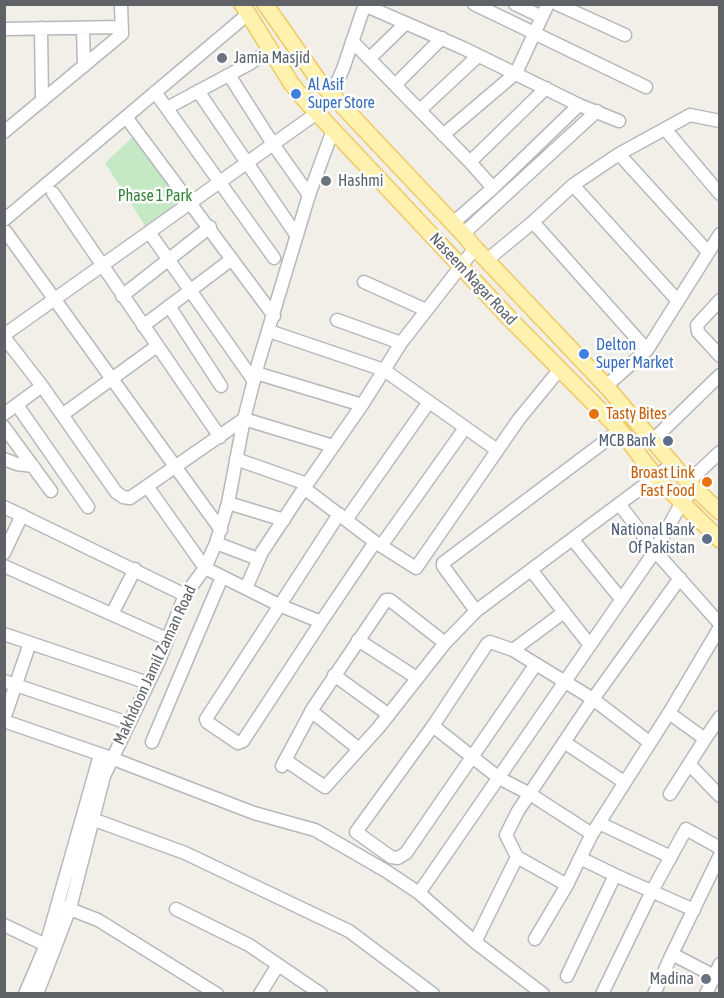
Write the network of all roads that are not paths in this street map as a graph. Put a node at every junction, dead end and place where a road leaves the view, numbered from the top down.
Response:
1 (121, 4) edge
2 (265, 4) edge
3 (474, 4) edge
4 (515, 4) edge
5 (548, 4) edge
6 (557, 4) edge
7 (365, 5) edge
8 (245, 9) edge
9 (543, 16) junction
10 (406, 23) junction
11 (83, 27) junction
12 (122, 27) junction
13 (4, 28) edge
14 (41, 28) junction
15 (535, 33) junction
16 (625, 35) dead end
17 (442, 38) junction
18 (352, 42) junction
19 (270, 50) junction
20 (478, 56) junction
21 (370, 58) junction
22 (84, 66) junction
23 (516, 73) junction
24 (229, 75) junction
25 (315, 75) junction
26 (395, 85) junction
27 (646, 87) dead end
28 (546, 88) junction
29 (296, 89) junction
30 (198, 91) junction
31 (156, 92) junction
32 (332, 94) junction
33 (42, 101) junction
34 (579, 105) junction
35 (167, 108) junction
36 (420, 110) junction
37 (597, 111) junction
38 (317, 113) junction
39 (126, 117) junction
40 (619, 121) dead end
41 (720, 122) edge
42 (665, 129) junction
43 (333, 130) junction
44 (4, 132) edge
45 (443, 135) junction
46 (273, 144) junction
47 (619, 154) junction
48 (247, 162) junction
49 (470, 162) junction
50 (220, 182) junction
51 (573, 185) junction
52 (493, 188) junction
53 (53, 193) dead end
54 (720, 194) edge
55 (309, 195) junction
56 (192, 202) junction
57 (533, 222) junction
58 (5, 226) edge
59 (210, 227) junction
60 (458, 229) junction
61 (149, 232) junction
62 (720, 234) edge
63 (297, 236) junction
64 (475, 248) junction
65 (708, 252) junction
66 (274, 258) dead end
67 (168, 259) junction
68 (232, 259) junction
69 (488, 260) junction
70 (461, 265) junction
71 (102, 266) junction
72 (364, 282) dead end
73 (190, 291) junction
74 (122, 296) junction
75 (54, 300) junction
76 (720, 300) edge
77 (678, 301) junction
78 (168, 306) junction
79 (426, 310) junction
80 (274, 315) junction
81 (337, 320) dead end
82 (142, 326) junction
83 (269, 331) junction
84 (4, 336) edge
85 (401, 343) junction
86 (157, 346) junction
87 (646, 350) junction
88 (720, 356) edge
89 (560, 369) junction
90 (384, 370) junction
91 (720, 375) edge
92 (255, 377) junction
93 (112, 379) junction
94 (42, 386) junction
95 (221, 386) dead end
96 (606, 386) junction
97 (429, 402) junction
98 (17, 405) junction
99 (362, 405) junction
100 (4, 414) edge
101 (62, 415) junction
102 (244, 420) junction
103 (4, 427) edge
104 (465, 428) junction
105 (620, 430) junction
106 (220, 437) junction
107 (653, 440) junction
108 (333, 446) junction
109 (497, 450) junction
110 (720, 452) edge
111 (4, 459) edge
112 (236, 459) junction
113 (674, 463) junction
114 (33, 466) junction
115 (176, 467) junction
116 (657, 478) junction
117 (692, 485) junction
118 (147, 486) junction
119 (306, 486) junction
120 (51, 491) dead end
121 (682, 502) junction
122 (228, 503) junction
123 (620, 505) junction
124 (4, 507) edge
125 (88, 507) dead end
126 (720, 512) edge
127 (22, 515) junction
128 (342, 517) junction
129 (284, 520) junction
130 (221, 530) junction
131 (573, 540) junction
132 (720, 540) edge
133 (216, 543) junction
134 (378, 544) junction
135 (656, 551) junction
136 (4, 553) edge
137 (258, 559) junction
138 (4, 566) edge
139 (205, 568) junction
140 (135, 569) junction
141 (531, 570) junction
142 (222, 577) junction
143 (680, 578) junction
144 (246, 588) junction
145 (185, 595) junction
146 (621, 599) junction
147 (279, 605) junction
148 (476, 611) junction
149 (564, 612) junction
150 (112, 614) junction
151 (321, 622) junction
152 (720, 625) edge
153 (4, 634) edge
154 (167, 639) junction
155 (358, 640) junction
156 (30, 643) junction
157 (445, 643) junction
158 (589, 645) junction
159 (513, 650) junction
160 (536, 664) junction
161 (334, 675) junction
162 (417, 678) junction
163 (564, 681) junction
164 (10, 683) edge
165 (148, 683) junction
166 (593, 699) junction
167 (311, 711) junction
168 (669, 713) junction
169 (389, 715) junction
170 (720, 717) edge
171 (4, 720) edge
172 (128, 723) junction
173 (433, 726) junction
174 (705, 739) junction
175 (152, 742) dead end
176 (564, 742) junction
177 (649, 742) junction
178 (359, 749) junction
179 (106, 756) junction
180 (472, 756) junction
181 (689, 764) junction
182 (499, 778) junction
183 (624, 782) junction
184 (530, 794) junction
185 (670, 794) dead end
186 (720, 796) edge
187 (92, 819) junction
188 (599, 823) junction
189 (592, 834) junction
190 (720, 848) edge
191 (720, 855) edge
192 (517, 857) junction
193 (671, 857) junction
194 (580, 858) junction
195 (615, 875) junction
196 (567, 885) junction
197 (652, 891) junction
198 (419, 893) junction
199 (64, 907) junction
200 (176, 909) dead end
201 (694, 910) junction
202 (4, 925) edge
203 (535, 939) dead end
204 (475, 942) junction
205 (51, 947) junction
206 (672, 954) junction
207 (720, 964) edge
208 (278, 965) junction
209 (567, 976) dead end
210 (717, 978) edge
211 (25, 993) edge
212 (37, 993) edge
213 (218, 993) edge
214 (260, 993) edge
215 (321, 993) edge
216 (432, 993) edge
217 (543, 993) edge
218 (602, 993) edge
219 (654, 993) edge
220 (706, 993) edge

1 - 12 street
2 - 25 main road, Naseem Nagar Road
3 - 15 street
4 - 9 street
5 - 9 street
6 - 16 street
7 - 10 street
7 - 18 street
8 - 19 main road, Naseem Nagar Road
8 - 31 street
9 - 15 street
10 - 17 street
10 - 21 street
11 - 12 street
11 - 14 street
11 - 22 street
12 - 22 street
13 - 14 street
14 - 33 street
15 - 23 street
15 - 27 street
17 - 20 street
17 - 26 street
18 - 21 street
18 - 32 street
19 - 24 street
19 - 29 main road, Naseem Nagar Road
20 - 23 street
20 - 36 street
21 - 26 street
22 - 33 street
23 - 28 street
23 - 45 street
24 - 30 street
24 - 46 street
25 - 29 main road
25 - 32 main road, Naseem Nagar Road
26 - 36 street
28 - 34 street
28 - 49 street
29 - 38 main road, Naseem Nagar Road
30 - 35 street
30 - 48 street
31 - 35 street
31 - 39 street
32 - 60 main road, Naseem Nagar Road
33 - 44 street
34 - 37 street
34 - 52 street
35 - 50 street
36 - 45 street
37 - 40 street
37 - 60 street
38 - 43 main road, Naseem Nagar Road
38 - 46 street
39 - 56 street
39 - 58 street
41 - 42 street
42 - 47 street
42 - 54 street
43 - 55 street, Makhdoon Jamil Zaman Road
43 - 70 main road, Naseem Nagar Road
45 - 49 street
46 - 48 street
46 - 55 street
47 - 51 street
47 - 65 street
48 - 50 street
48 - 63 street
49 - 52 street
50 - 56 street
50 - 66 street
51 - 57 street
51 - 77 street
52 - 60 street
53 - 71 street
55 - 63 street, Makhdoon Jamil Zaman Road
56 - 59 street
56 - 61 street
57 - 69 street
57 - 87 street
58 - 75 street
59 - 67 street
59 - 68 street
60 - 64 main road, Naseem Nagar Road
61 - 67 street
61 - 71 street
62 - 65 street
63 - 80 street, Makhdoon Jamil Zaman Road
64 - 69 main road, Naseem Nagar Road
64 - 70 street
65 - 77 street
67 - 73 street
67 - 74 street
68 - 73 street
68 - 80 street
69 - 96 main road, Naseem Nagar Road
70 - 79 street
70 - 89 main road, Naseem Nagar Road
71 - 74 street
71 - 75 street
72 - 79 street
73 - 78 street
73 - 92 street
74 - 82 street
75 - 84 street
75 - 93 street
76 - 88 street
77 - 87 street
78 - 82 street
78 - 95 street
79 - 85 street
80 - 83 street, Makhdoon Jamil Zaman Road
81 - 85 street
82 - 86 street
83 - 90 street
83 - 92 street, Makhdoon Jamil Zaman Road
84 - 94 street
85 - 90 street
86 - 93 street
86 - 106 street
87 - 96 street
89 - 105 main road, Naseem Nagar Road
89 - 109 street
90 - 97 street
90 - 99 street
91 - 107 street
92 - 99 street
92 - 102 street, Makhdoon Jamil Zaman Road
93 - 101 street
93 - 115 street
94 - 98 street
94 - 101 street
96 - 107 main road, Naseem Nagar Road
97 - 104 street
97 - 128 street
98 - 100 street
98 - 125 street
99 - 108 street
101 - 118 street
102 - 106 street
102 - 108 street
102 - 112 street, Makhdoon Jamil Zaman Road
103 - 114 street
104 - 109 street
104 - 134 street
105 - 116 main road, Naseem Nagar Road
105 - 148 street
106 - 115 street
107 - 113 main road, Naseem Nagar Road
108 - 119 street
109 - 134 street
110 - 117 street
111 - 114 street
112 - 119 street
112 - 122 street, Makhdoon Jamil Zaman Road
113 - 116 street
113 - 117 main road, Naseem Nagar Road
114 - 120 street
115 - 118 street
115 - 130 street
116 - 121 main road, Naseem Nagar Road
116 - 123 street
117 - 121 street
117 - 126 main road, Naseem Nagar Road
118 - 139 street
119 - 128 street
119 - 129 street
121 - 132 main road, Naseem Nagar Road
121 - 135 street
122 - 129 street
122 - 130 street, Makhdoon Jamil Zaman Road
123 - 131 street
123 - 135 street
124 - 127 street
127 - 136 street
127 - 140 street
128 - 134 street
128 - 147 street
129 - 137 street
130 - 133 street, Makhdoon Jamil Zaman Road
131 - 141 street
131 - 146 street
133 - 137 street
133 - 139 street, Makhdoon Jamil Zaman Road
134 - 151 street
135 - 143 street
135 - 146 street
137 - 144 street
138 - 150 street
139 - 142 street
139 - 145 street, Makhdoon Jamil Zaman Road
140 - 145 street
140 - 150 street
141 - 148 street
141 - 149 street
142 - 144 street
142 - 175 street
143 - 152 street
143 - 166 street
144 - 147 street
145 - 154 street, Makhdoon Jamil Zaman Road
146 - 158 street
147 - 151 street
147 - 151 street
148 - 157 street
149 - 158 street
149 - 159 street
150 - 154 street
152 - 168 street
153 - 156 street
154 - 165 street, Makhdoon Jamil Zaman Road
155 - 157 street
155 - 161 street
155 - 162 street
156 - 164 street
156 - 165 street
157 - 162 street
158 - 163 street
159 - 160 street
159 - 173 street
160 - 163 street
160 - 180 street
161 - 167 street
161 - 169 street
162 - 169 street
163 - 166 street
163 - 182 street
164 - 171 street
164 - 172 street
165 - 172 street, Makhdoon Jamil Zaman Road
166 - 176 street
166 - 177 street
167 - 178 street
167 - 178 street
168 - 174 street
168 - 177 street
169 - 178 street
170 - 174 street
171 - 179 street
172 - 179 street, Makhdoon Jamil Zaman Road
173 - 180 street
173 - 180 street
174 - 181 street
176 - 183 street
176 - 184 street
177 - 183 street
179 - 187 street, Makhdoon Jamil Zaman Road
179 - 198 street
179 - 199 street, Makhdoon Jamil Zaman Road
180 - 182 street
181 - 185 street
181 - 186 street
182 - 184 street
182 - 198 street
183 - 188 street
184 - 189 street
184 - 192 street
187 - 199 street, Makhdoon Jamil Zaman Road
187 - 216 street
188 - 189 street
188 - 193 street
189 - 194 street
190 - 193 street
191 - 201 street
192 - 196 street
192 - 204 street
193 - 197 street
194 - 195 street
194 - 196 street
195 - 197 street
195 - 209 street
196 - 203 street
197 - 201 street
197 - 218 street
198 - 204 street
199 - 205 street, Makhdoon Jamil Zaman Road
199 - 213 street
200 - 208 street
201 - 206 street
202 - 205 street
204 - 217 street
205 - 211 street, Makhdoon Jamil Zaman Road
205 - 212 street, Makhdoon Jamil Zaman Road
206 - 210 street
206 - 219 street
207 - 210 street
208 - 214 street
208 - 215 street
210 - 220 street

